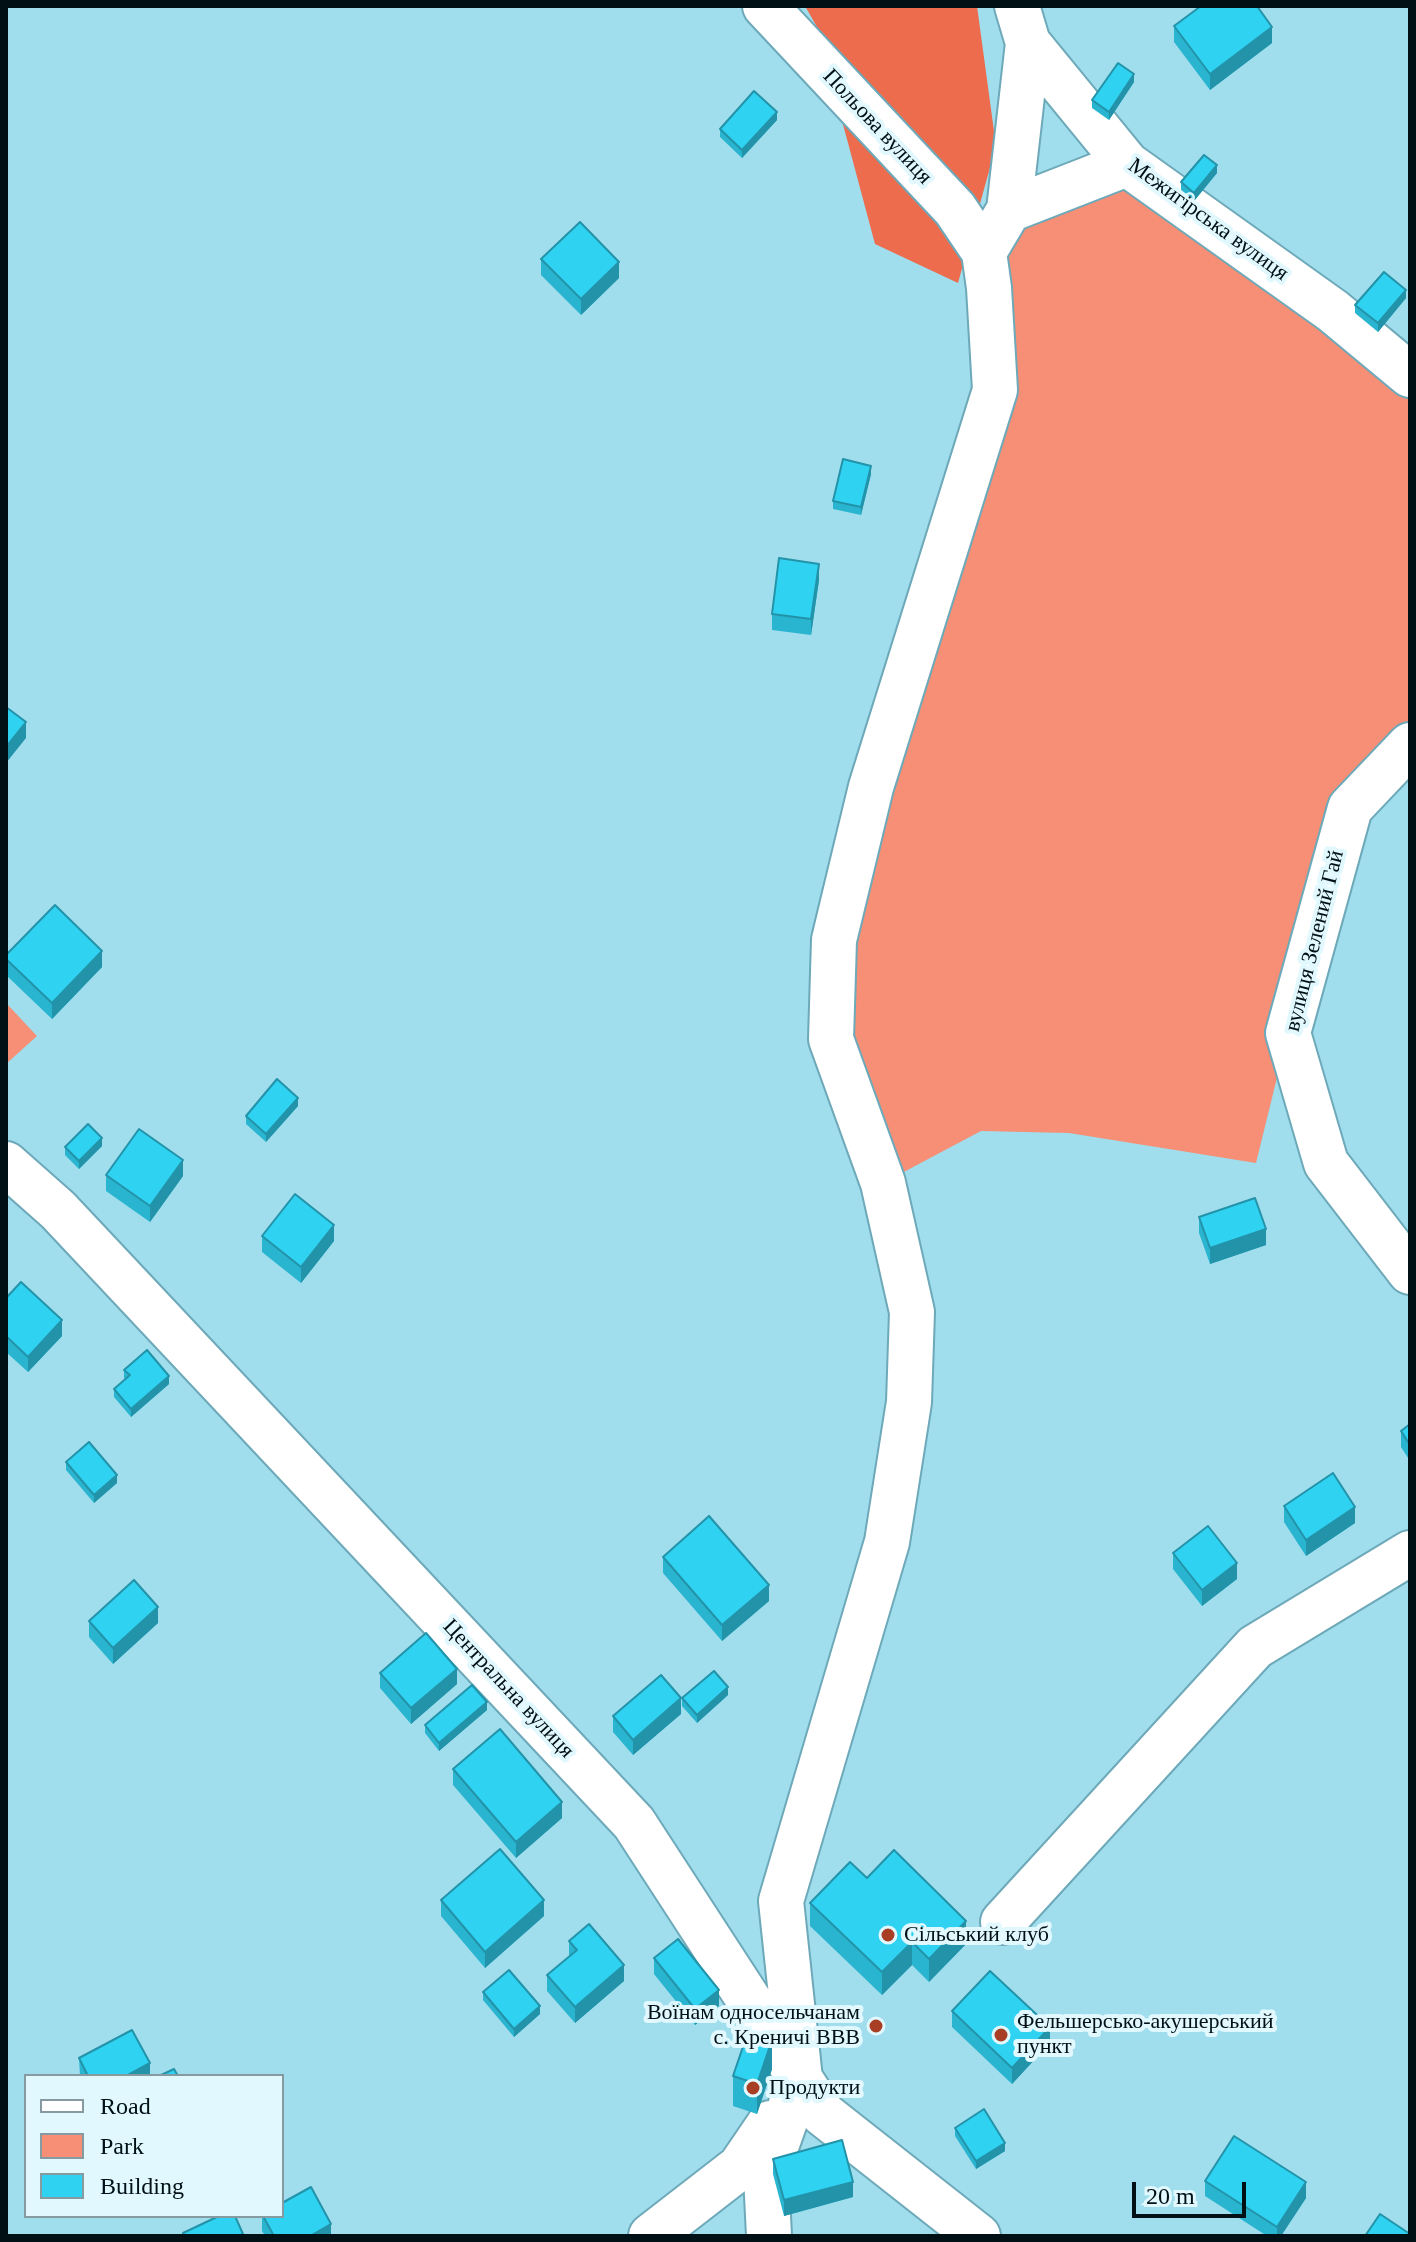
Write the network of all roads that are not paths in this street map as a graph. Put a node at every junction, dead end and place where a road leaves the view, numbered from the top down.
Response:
1 (765, 6) edge
2 (1023, 24) edge
3 (1127, 164) junction
4 (1009, 210) junction
5 (984, 252) junction
6 (1410, 375) edge
7 (1410, 745) edge
8 (6, 1164) edge
9 (1410, 1272) edge
10 (1410, 1553) edge
11 (1003, 1922) dead end
12 (800, 2079) junction
13 (651, 2236) edge
14 (769, 2236) edge
15 (978, 2236) edge

1 - 5 street, Польова вулиця
2 - 3 street, Межигірська вулиця
2 - 4 street
3 - 4 street
3 - 6 street, Межигірська вулиця
4 - 5 street
5 - 12 street
7 - 9 street, вулиця Зелений Гай
8 - 12 street, Центральна вулиця
10 - 11 street
12 - 13 street
12 - 14 street
12 - 15 street, Центральна вулиця

